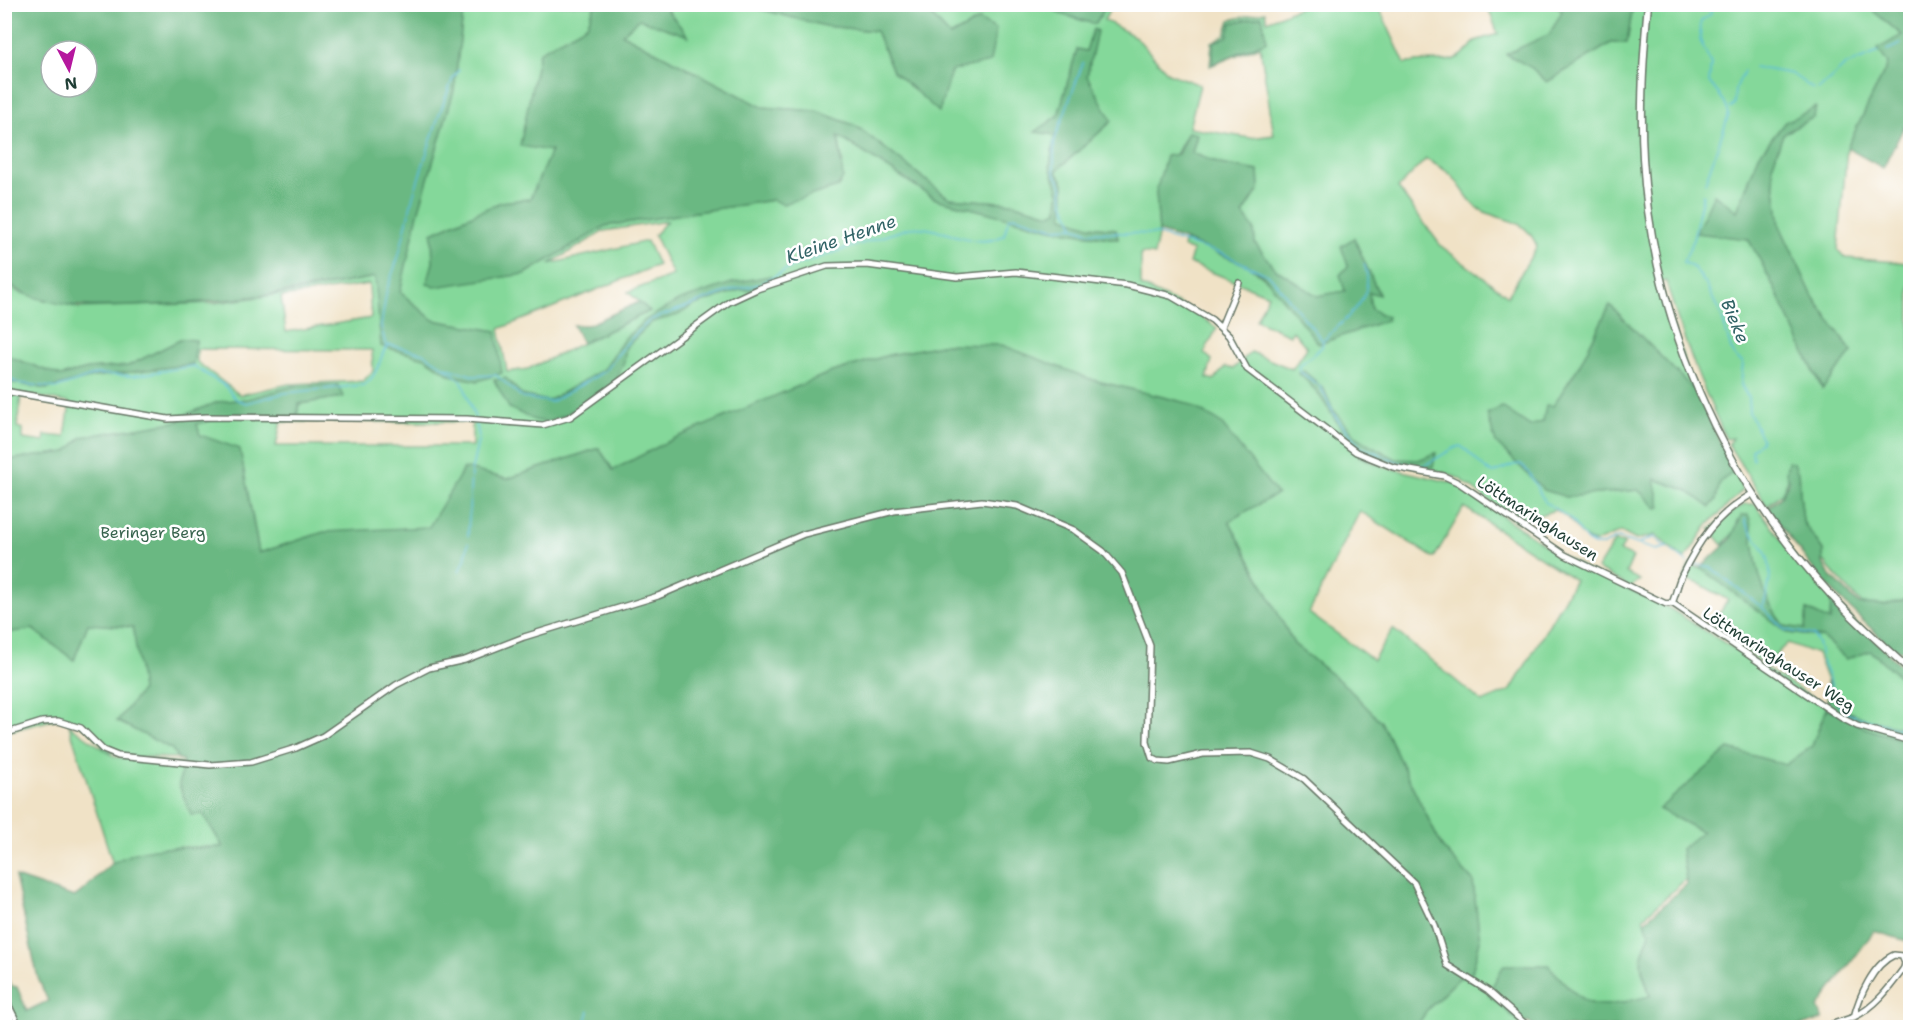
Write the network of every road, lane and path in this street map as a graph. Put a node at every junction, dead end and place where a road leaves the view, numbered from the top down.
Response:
1 (1648, 4) edge
2 (1239, 283) dead end
3 (1221, 327) junction
4 (4, 391) edge
5 (1752, 494) junction
6 (1671, 603) junction
7 (1911, 670) edge
8 (4, 734) edge
9 (1911, 741) edge
10 (4, 996) edge
11 (1854, 1017) junction
12 (1911, 1022) edge
13 (20, 1028) edge
14 (1530, 1028) edge
15 (1821, 1028) edge
16 (1906, 1028) edge

1 - 5 main road
2 - 3 street
3 - 4 street
3 - 6 street, Löttmaringhausen
5 - 6 street
5 - 7 main road
6 - 9 street, Löttmaringhauser Weg
8 - 14 street
10 - 13 street
11 - 11 street
11 - 15 street
12 - 16 street

